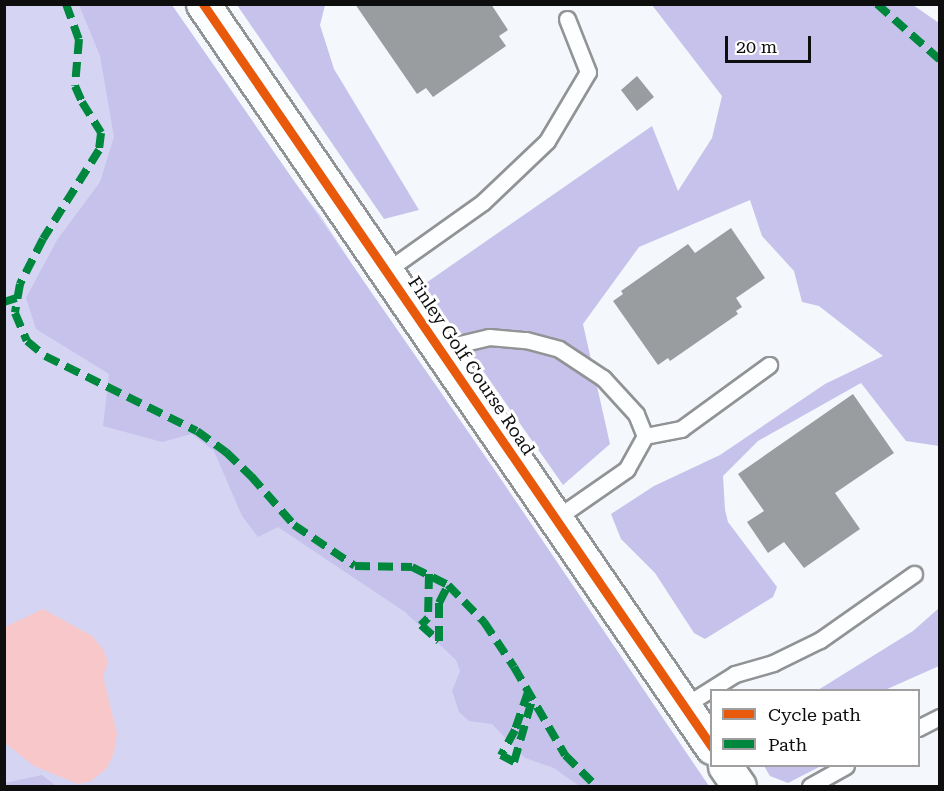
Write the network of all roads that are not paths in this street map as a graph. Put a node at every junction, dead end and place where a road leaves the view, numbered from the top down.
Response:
1 (203, 4) edge
2 (567, 19) dead end
3 (386, 271) junction
4 (439, 349) junction
5 (769, 365) dead end
6 (645, 436) junction
7 (555, 519) junction
8 (914, 574) dead end
9 (711, 689) edge
10 (710, 690) edge
11 (684, 706) junction
12 (939, 717) edge
13 (920, 727) edge
14 (710, 745) edge
15 (725, 767) edge
16 (843, 767) edge
17 (739, 786) edge
18 (810, 786) edge

1 - 3 street, Finley Golf Course Road
2 - 3 lane
3 - 4 street, Finley Golf Course Road
4 - 6 lane
4 - 7 street, Finley Golf Course Road
5 - 6 lane
6 - 7 lane
7 - 11 street, Finley Golf Course Road
8 - 9 lane
10 - 11 lane
11 - 14 street, Finley Golf Course Road
12 - 13 lane
15 - 17 street
16 - 18 lane

